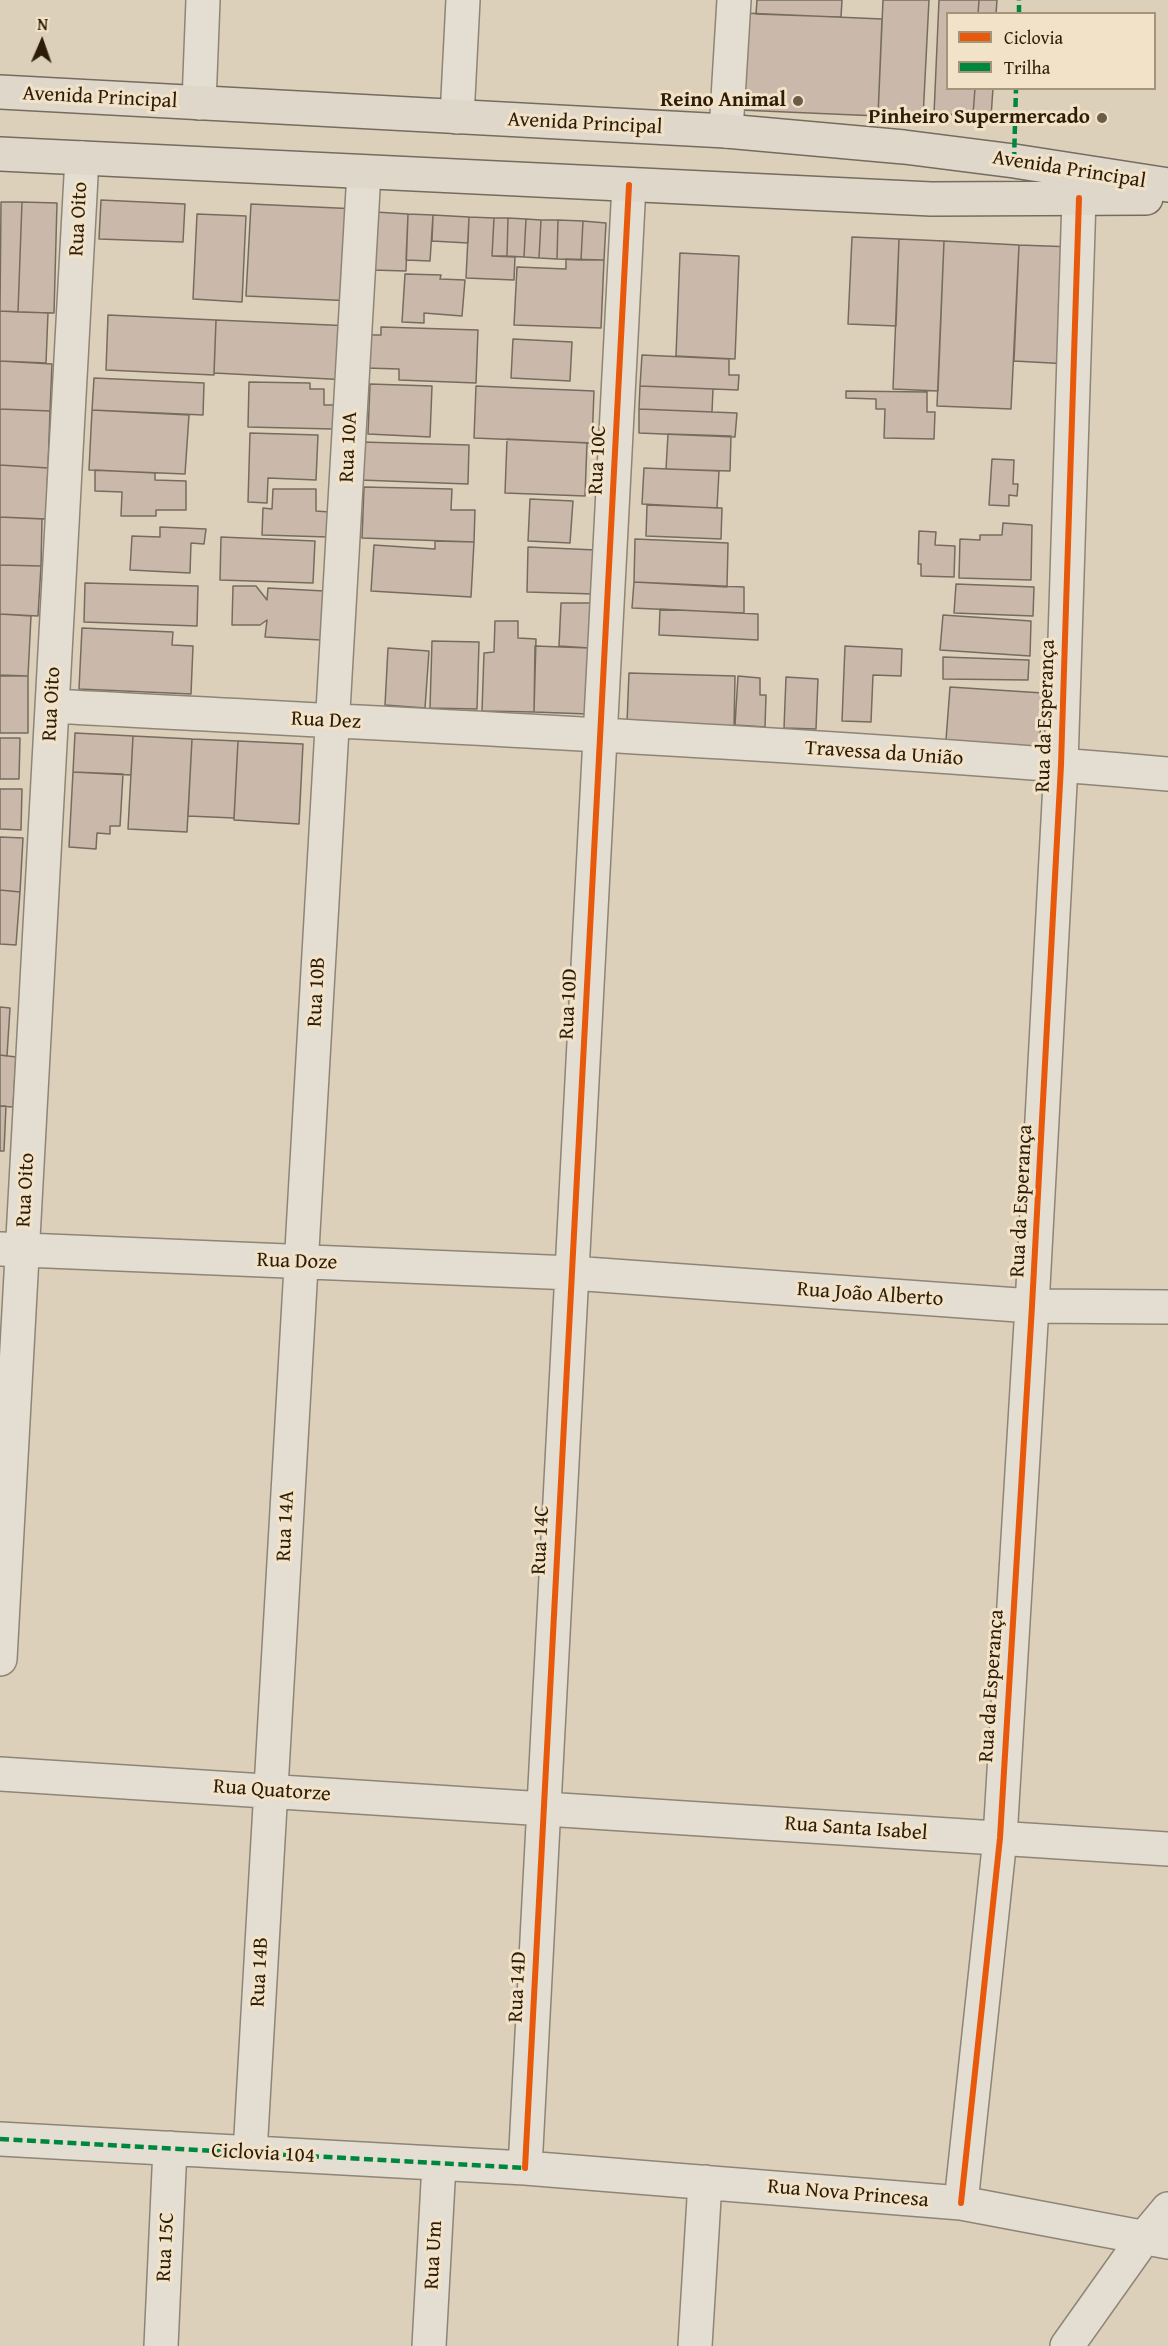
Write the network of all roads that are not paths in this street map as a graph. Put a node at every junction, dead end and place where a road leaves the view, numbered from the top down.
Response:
1 (203, 0) edge
2 (463, 0) edge
3 (734, 0) edge
4 (0, 92) edge
5 (199, 103) junction
6 (457, 117) junction
7 (726, 131) junction
8 (0, 154) edge
9 (82, 158) junction
10 (364, 172) junction
11 (629, 185) junction
12 (1168, 185) edge
13 (1079, 198) junction
14 (1168, 198) edge
15 (52, 706) junction
16 (333, 721) junction
17 (600, 736) junction
18 (1061, 765) junction
19 (1168, 774) edge
20 (11, 1250) edge
21 (301, 1262) junction
22 (572, 1273) junction
23 (1032, 1306) junction
24 (1168, 1307) edge
25 (0, 1659) edge
26 (0, 1774) edge
27 (271, 1791) junction
28 (544, 1809) junction
29 (1000, 1838) junction
30 (1168, 1849) edge
31 (0, 2139) edge
32 (170, 2148) junction
33 (250, 2153) junction
34 (439, 2164) junction
35 (525, 2168) junction
36 (705, 2182) junction
37 (961, 2203) junction
38 (1168, 2209) edge
39 (1155, 2240) edge
40 (161, 2346) edge
41 (429, 2346) edge
42 (695, 2346) edge
43 (1067, 2346) edge

1 - 5 street
2 - 6 street
3 - 7 street
4 - 5 main road, Avenida Principal
5 - 6 main road, Avenida Principal
6 - 7 main road, Avenida Principal
7 - 12 main road, Avenida Principal
8 - 9 main road, Avenida Principal
9 - 10 main road, Avenida Principal
9 - 15 street, Rua Oito
10 - 11 main road, Avenida Principal
10 - 16 street, Rua 10A
11 - 13 main road, Avenida Principal
11 - 17 street, Rua 10C
13 - 14 main road, Avenida Principal
13 - 18 street, Rua da Esperança
15 - 16 street, Rua Dez
15 - 20 street, Rua Oito
16 - 17 street, Rua Dez
16 - 21 street, Rua 10B
17 - 18 street, Travessa da União
17 - 22 street, Rua 10D
18 - 19 street, Travessa da União
18 - 23 street, Rua da Esperança
20 - 21 street, Rua Doze
20 - 25 street, Rua Oito
21 - 22 street, Rua Doze
21 - 27 street, Rua 14A
22 - 23 street, Rua João Alberto
22 - 28 street, Rua 14C
23 - 24 street, Rua João Alberto
23 - 29 street, Rua da Esperança
26 - 27 street, Rua Quatorze
27 - 28 street, Rua Quatorze
27 - 33 street, Rua 14B
28 - 29 street, Rua Santa Isabel
28 - 35 street, Rua 14D
29 - 30 street, Rua Santa Isabel
29 - 37 street, Rua da Esperança
31 - 32 street, Ciclovia 104
32 - 33 street, Ciclovia 104
32 - 40 street, Rua 15C
33 - 34 street, Ciclovia 104
34 - 35 street, Ciclovia 104
34 - 41 street, Rua Um
35 - 36 street, Rua Nova Princesa
36 - 37 street, Rua Nova Princesa
36 - 42 street
37 - 39 street, Rua Nova Princesa
38 - 39 street
39 - 43 street

